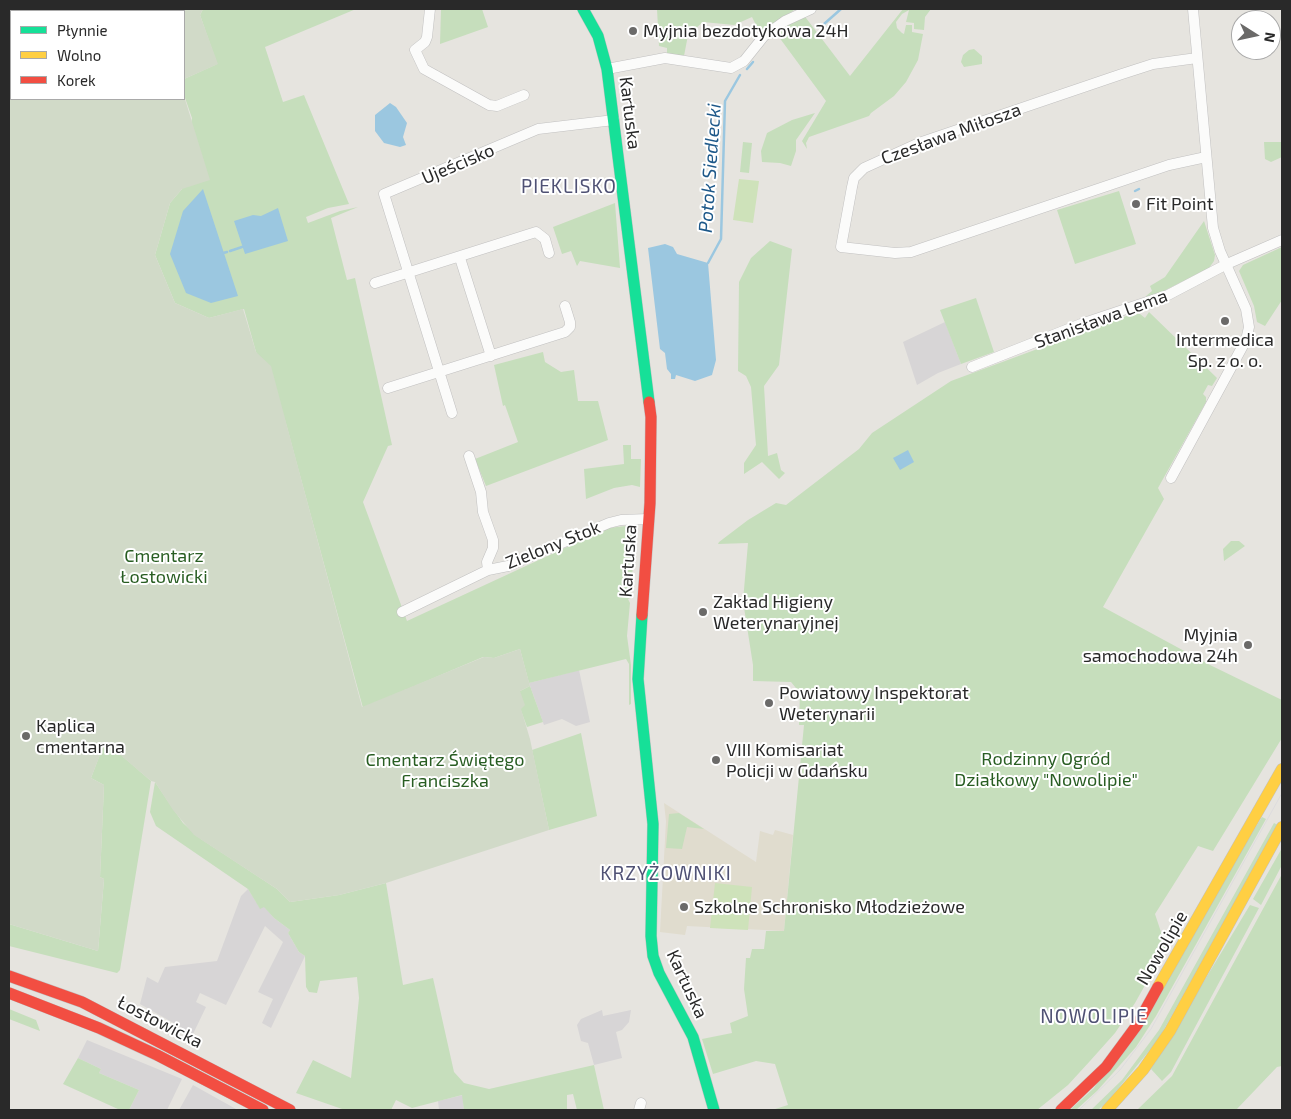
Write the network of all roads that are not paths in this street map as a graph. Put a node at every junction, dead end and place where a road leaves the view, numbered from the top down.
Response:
1 (430, 9) edge
2 (583, 9) edge
3 (811, 9) edge
4 (1193, 9) edge
5 (1197, 58) junction
6 (607, 69) junction
7 (524, 95) dead end
8 (614, 120) junction
9 (1206, 158) junction
10 (1282, 240) edge
11 (549, 253) dead end
12 (460, 258) junction
13 (1227, 264) junction
14 (409, 274) junction
15 (375, 283) dead end
16 (565, 306) dead end
17 (491, 356) junction
18 (972, 367) dead end
19 (439, 373) junction
20 (388, 388) dead end
21 (452, 413) dead end
22 (468, 456) dead end
23 (1171, 478) dead end
24 (648, 519) junction
25 (488, 570) junction
26 (402, 612) dead end
27 (1282, 769) edge
28 (1277, 790) edge
29 (1282, 827) edge
30 (9, 976) edge
31 (9, 993) edge
32 (263, 1110) edge
33 (290, 1110) edge
34 (714, 1110) edge
35 (1061, 1110) edge
36 (1106, 1110) edge

1 - 7 street
2 - 6 main road, Kartuska
3 - 6 street
4 - 5 street
5 - 9 street
5 - 9 street, Czesława Miłosza
6 - 8 main road, Kartuska
8 - 14 street, Ujeścisko
8 - 24 main road, Kartuska
9 - 13 street
10 - 13 street, Stanisława Lema
11 - 12 street
12 - 14 street
12 - 17 street
13 - 18 street, Stanisława Lema
13 - 23 street
14 - 15 street
14 - 19 street, Ujeścisko
16 - 17 street
17 - 19 street
19 - 20 street
19 - 21 street, Ujeścisko
22 - 25 street, Zielony Stok
24 - 25 street, Zielony Stok
24 - 34 main road, Kartuska
25 - 26 street, Zielony Stok
27 - 28 main road, Nowolipie
28 - 35 main road, Nowolipie
29 - 36 main road
30 - 33 main road, Łostowicka
31 - 32 main road, Łostowicka

